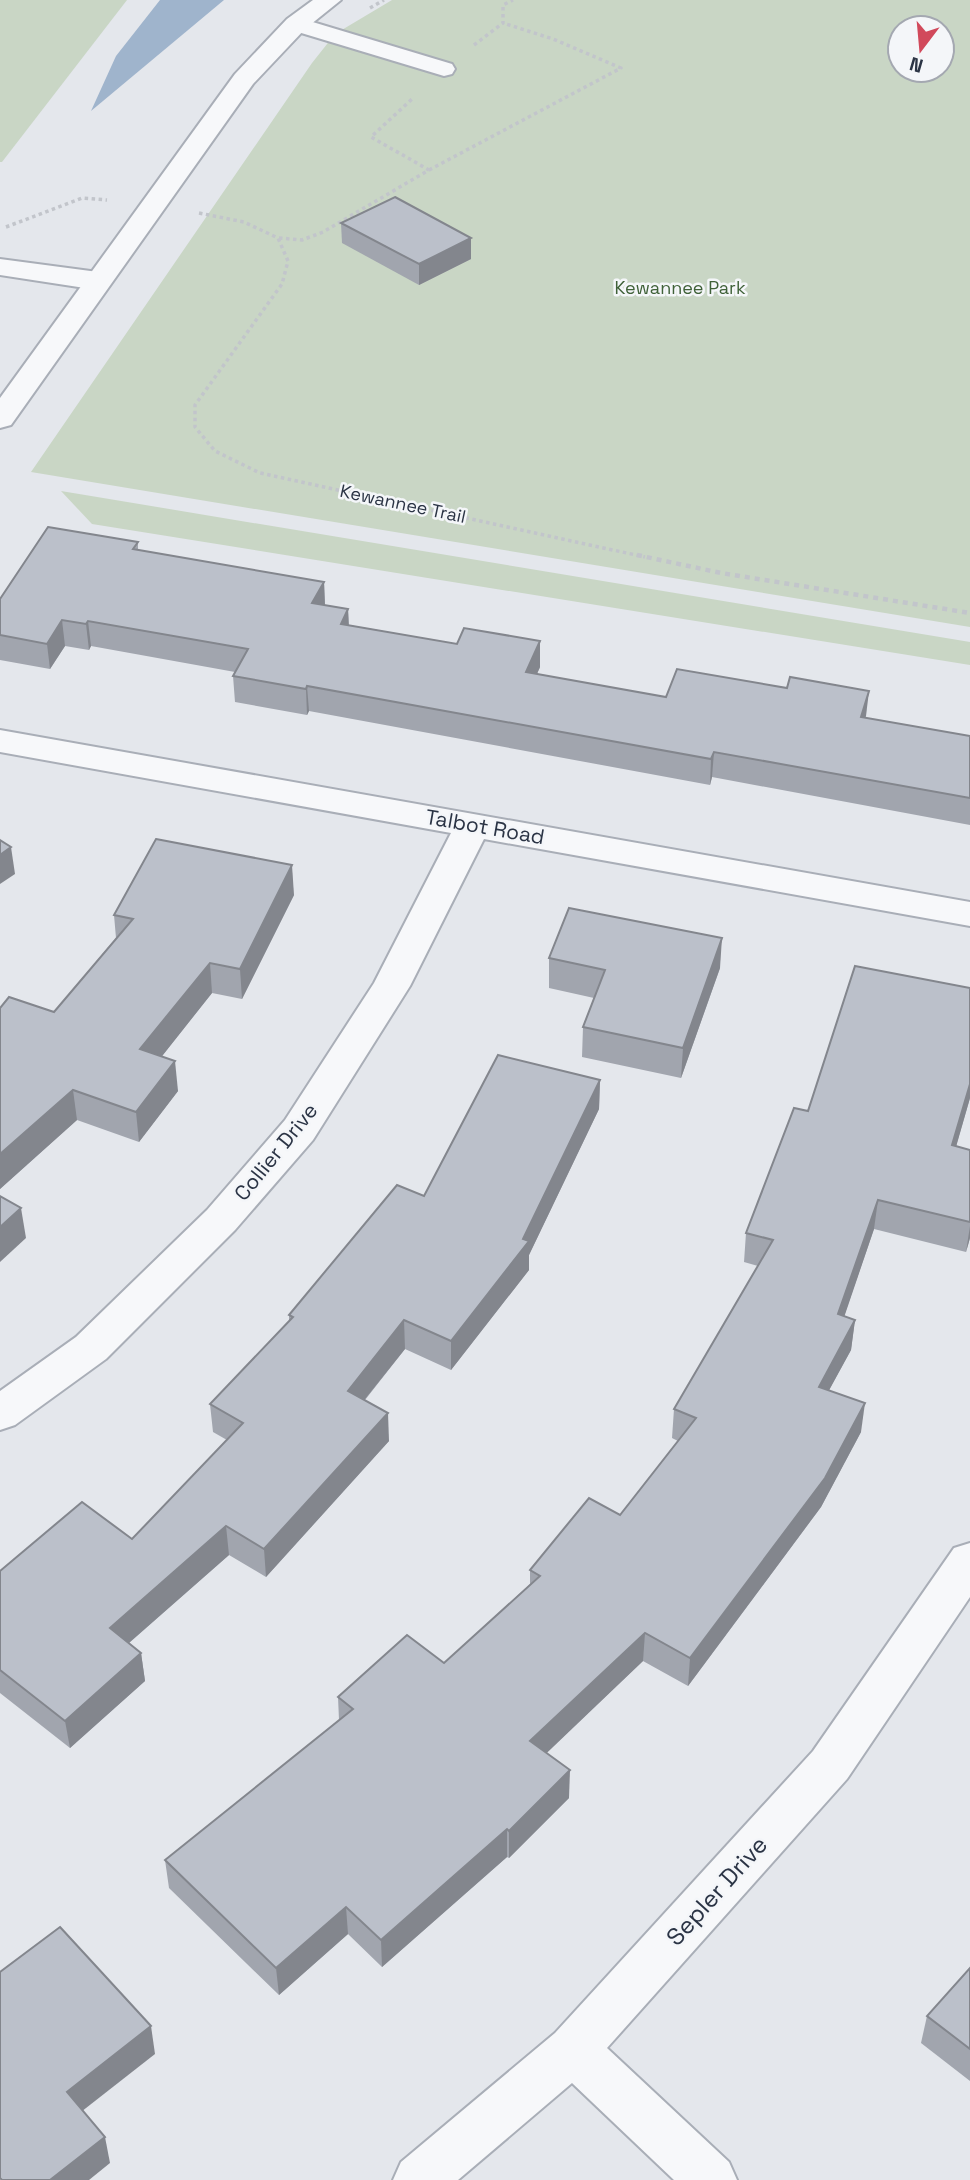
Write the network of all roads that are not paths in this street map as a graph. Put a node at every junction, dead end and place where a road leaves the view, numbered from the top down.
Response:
1 (329, 0) edge
2 (296, 24) junction
3 (444, 69) road end
4 (0, 267) edge
5 (97, 281) junction
6 (0, 419) edge
7 (0, 741) edge
8 (473, 825) junction
9 (970, 914) edge
10 (0, 1413) edge
11 (970, 1562) edge
12 (573, 2050) junction
13 (419, 2180) edge
14 (711, 2180) edge

1 - 2 street
2 - 3 lane
2 - 5 street
4 - 5 street
5 - 6 street
7 - 8 street, Talbot Road
8 - 9 street, Talbot Road
8 - 10 street, Collier Drive
11 - 12 street, Sepler Drive
12 - 13 street, Sepler Drive
12 - 14 street

